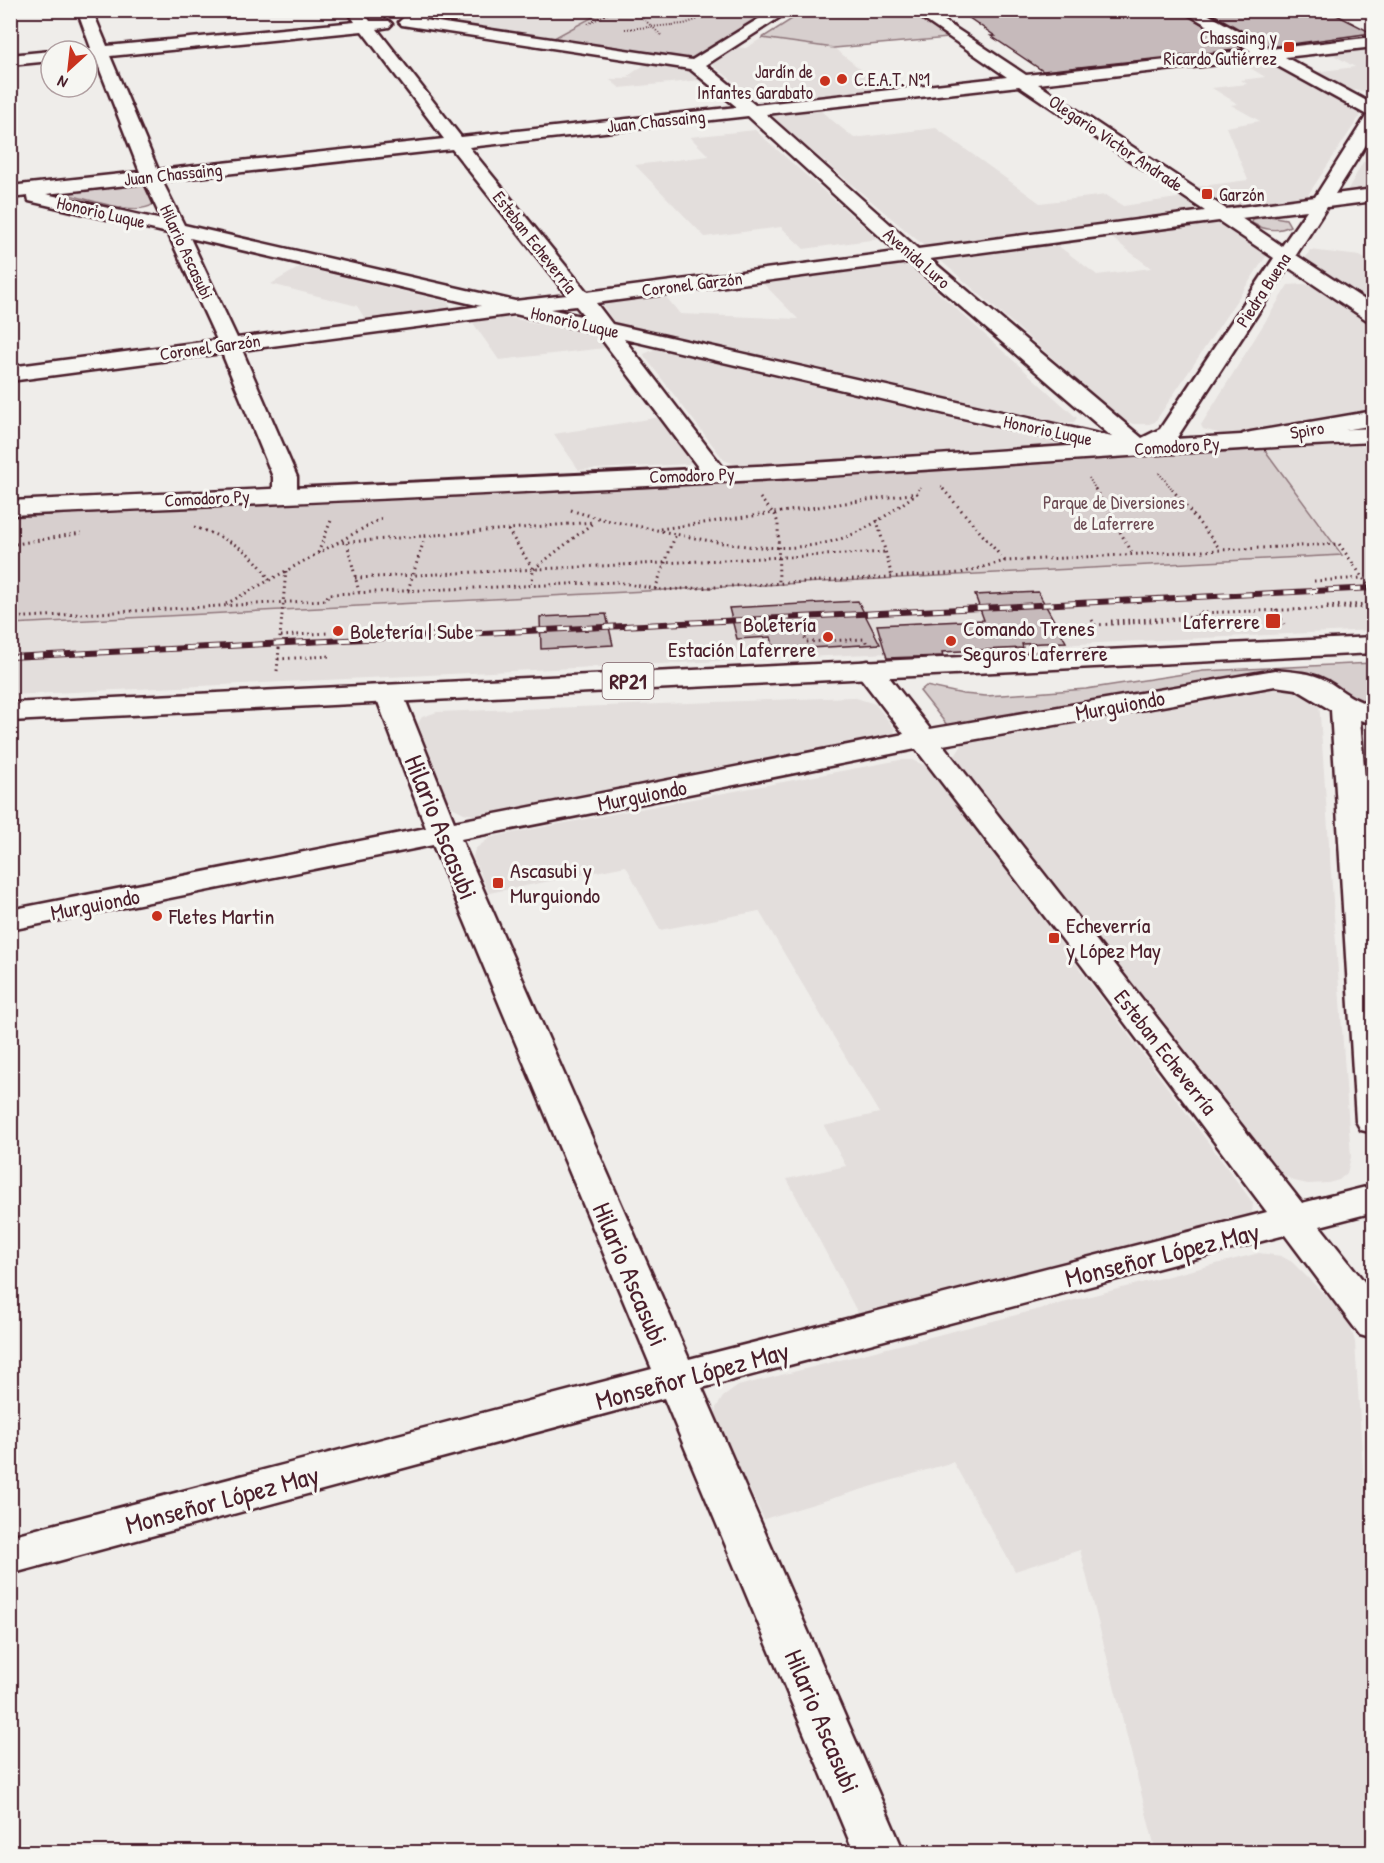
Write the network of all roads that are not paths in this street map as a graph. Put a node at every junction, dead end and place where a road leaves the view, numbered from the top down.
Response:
1 (84, 10) edge
2 (432, 10) edge
3 (784, 10) edge
4 (917, 10) edge
5 (1188, 10) edge
6 (360, 18) edge
7 (407, 22) junction
8 (91, 39) edge
9 (1374, 42) edge
10 (99, 51) edge
11 (1269, 54) junction
12 (39, 57) edge
13 (10, 60) edge
14 (99, 63) edge
15 (695, 65) junction
16 (1025, 81) junction
17 (751, 110) junction
18 (1374, 112) edge
19 (1374, 117) edge
20 (456, 142) junction
21 (151, 176) junction
22 (12, 192) edge
23 (1374, 195) edge
24 (1321, 202) junction
25 (1223, 214) junction
26 (178, 230) junction
27 (913, 255) junction
28 (1284, 257) junction
29 (580, 299) junction
30 (510, 307) junction
31 (1374, 316) edge
32 (606, 330) junction
33 (229, 344) junction
34 (10, 374) edge
35 (1374, 418) edge
36 (1374, 435) edge
37 (1241, 441) junction
38 (1140, 449) junction
39 (716, 474) junction
40 (285, 494) junction
41 (10, 508) edge
42 (1374, 645) edge
43 (868, 669) junction
44 (389, 694) junction
45 (1359, 711) edge
46 (10, 712) edge
47 (925, 739) junction
48 (444, 835) junction
49 (10, 920) edge
50 (1374, 1120) edge
51 (1374, 1198) edge
52 (1295, 1220) junction
53 (1374, 1324) edge
54 (676, 1379) junction
55 (10, 1555) edge
56 (879, 1852) edge

1 - 8 street, Hilario Ascasubi
2 - 7 street
3 - 15 street
4 - 16 street, Olegario Victor Andrade
5 - 11 street
6 - 7 street
6 - 10 street
6 - 20 street, Esteban Echeverría
7 - 15 street
9 - 11 street, Juan Chassaing
11 - 16 street, Juan Chassaing
11 - 18 street
12 - 13 street
14 - 21 street, Hilario Ascasubi
15 - 17 street, Avenida Luro
16 - 17 street, Juan Chassaing
16 - 25 street, Olegario Victor Andrade
17 - 20 street, Juan Chassaing
17 - 27 street, Avenida Luro
19 - 24 street, Piedra Buena
20 - 21 street, Juan Chassaing
20 - 29 street, Esteban Echeverría
21 - 22 street, Juan Chassaing
21 - 26 street, Hilario Ascasubi
22 - 26 street, Honorio Luque
23 - 24 street, Coronel Garzón
24 - 25 street, Coronel Garzón
24 - 28 street, Piedra Buena
25 - 27 street, Coronel Garzón
25 - 28 street, Olegario Victor Andrade
26 - 30 street, Honorio Luque
26 - 33 street, Hilario Ascasubi
27 - 29 street, Coronel Garzón
27 - 38 street, Avenida Luro
28 - 31 street, Olegario Victor Andrade
28 - 38 street, Piedra Buena
29 - 30 street, Coronel Garzón
29 - 32 street, Esteban Echeverría
30 - 32 street, Honorio Luque
30 - 33 street, Coronel Garzón
32 - 38 street, Honorio Luque
32 - 39 street, Esteban Echeverría
33 - 34 street, Coronel Garzón
33 - 40 street, Hilario Ascasubi
35 - 37 street, Spiro
36 - 37 street, Comodoro Py
37 - 38 street, Comodoro Py
38 - 39 street, Comodoro Py
39 - 40 street, Comodoro Py
40 - 41 street, Comodoro Py
42 - 43 street, RP21
43 - 44 street, RP21
43 - 47 street, Esteban Echeverría
44 - 46 street, RP21
44 - 48 street, Hilario Ascasubi
45 - 47 street, Murguiondo
45 - 50 street
47 - 48 street, Murguiondo
47 - 52 street, Esteban Echeverría
48 - 49 street, Murguiondo
48 - 54 street, Hilario Ascasubi
51 - 52 street, Monseñor López May
52 - 53 street, Esteban Echeverría
52 - 54 street, Monseñor López May
54 - 55 street, Monseñor López May
54 - 56 street, Hilario Ascasubi

